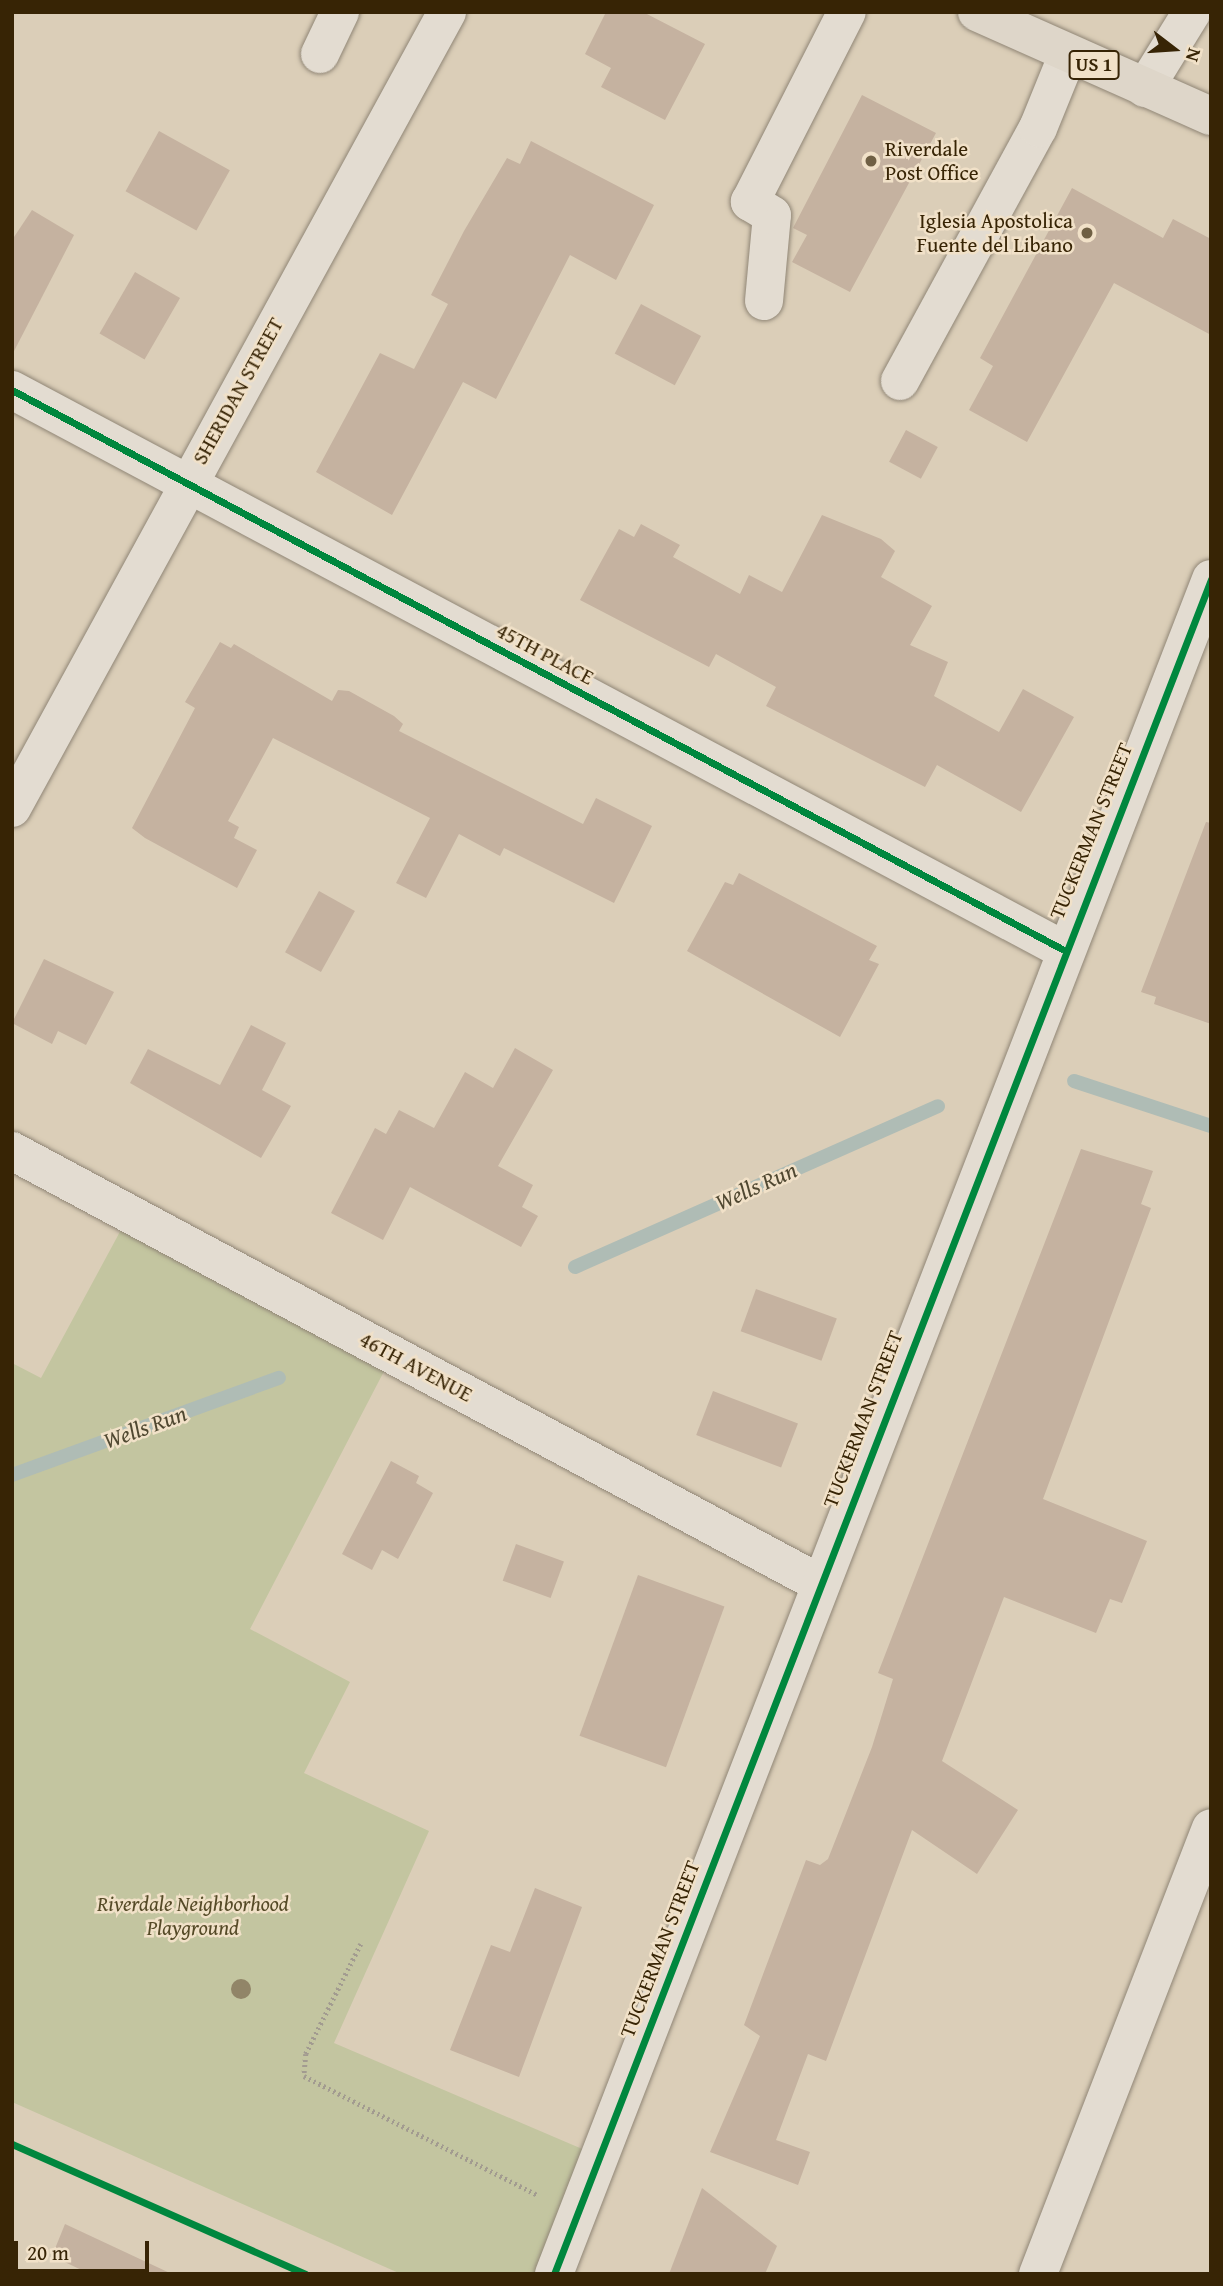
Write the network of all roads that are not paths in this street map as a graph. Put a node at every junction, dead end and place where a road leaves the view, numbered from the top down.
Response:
1 (340, 12) edge
2 (447, 12) edge
3 (847, 12) edge
4 (977, 12) edge
5 (1192, 12) edge
6 (320, 54) dead end
7 (1069, 54) junction
8 (1145, 88) junction
9 (1211, 116) edge
10 (764, 301) dead end
11 (901, 381) dead end
12 (12, 390) edge
13 (187, 484) junction
14 (1211, 579) edge
15 (12, 808) edge
16 (1062, 949) junction
17 (12, 1151) edge
18 (819, 1583) junction
19 (1211, 1828) edge
20 (554, 2274) edge
21 (1038, 2274) edge

1 - 6 street
2 - 13 street, SHERIDAN STREET
3 - 10 street
4 - 7 main road, US 1
5 - 8 street
7 - 8 main road, US 1
7 - 11 street
8 - 9 main road, US 1
12 - 13 street, 45TH PLACE
13 - 15 street, SHERIDAN STREET
13 - 16 street, 45TH PLACE
14 - 16 street, TUCKERMAN STREET
16 - 18 street, TUCKERMAN STREET
17 - 18 street, 46TH AVENUE
18 - 20 street, TUCKERMAN STREET
19 - 21 street

